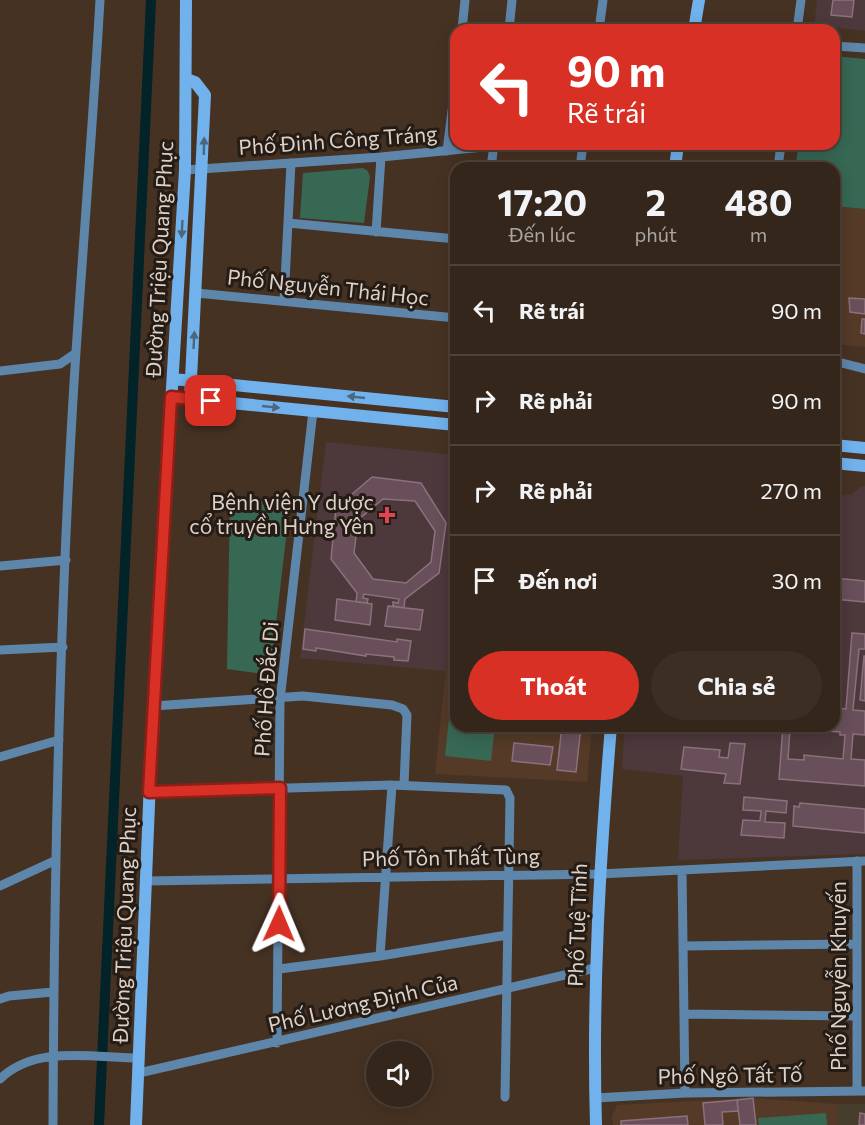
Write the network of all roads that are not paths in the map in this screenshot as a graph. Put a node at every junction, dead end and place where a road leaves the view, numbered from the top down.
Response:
1 (100, 0) edge
2 (186, 0) edge
3 (465, 0) edge
4 (513, 0) edge
5 (603, 0) edge
6 (699, 0) edge
7 (801, 0) edge
8 (463, 24) edge
9 (510, 24) edge
10 (600, 24) edge
11 (695, 24) edge
12 (798, 24) edge
13 (840, 46) edge
14 (865, 48) edge
15 (187, 79) junction
16 (450, 127) edge
17 (455, 150) edge
18 (447, 151) junction
19 (381, 157) junction
20 (291, 163) junction
21 (203, 169) junction
22 (185, 170) junction
23 (288, 223) junction
24 (376, 232) junction
25 (450, 238) edge
26 (196, 293) junction
27 (284, 301) junction
28 (450, 317) edge
29 (76, 353) junction
30 (840, 363) edge
31 (865, 369) edge
32 (0, 371) edge
33 (173, 379) junction
34 (192, 381) junction
35 (171, 397) junction
36 (190, 399) junction
37 (392, 401) junction
38 (450, 406) edge
39 (313, 411) junction
40 (390, 419) junction
41 (450, 424) edge
42 (840, 445) edge
43 (865, 448) edge
44 (840, 463) edge
45 (865, 466) edge
46 (66, 560) junction
47 (0, 566) edge
48 (63, 647) junction
49 (0, 650) edge
50 (280, 698) junction
51 (153, 705) junction
52 (611, 732) edge
53 (59, 740) junction
54 (0, 757) edge
55 (392, 785) junction
56 (404, 785) junction
57 (280, 788) junction
58 (149, 792) junction
59 (54, 861) junction
60 (861, 861) edge
61 (682, 870) junction
62 (599, 874) junction
63 (508, 875) junction
64 (388, 877) junction
65 (280, 879) junction
66 (145, 881) junction
67 (0, 886) edge
68 (507, 935) junction
69 (857, 944) junction
70 (683, 946) junction
71 (380, 956) junction
72 (595, 968) junction
73 (279, 969) junction
74 (506, 990) junction
75 (53, 992) junction
76 (0, 999) edge
77 (684, 1014) junction
78 (857, 1016) junction
79 (277, 1043) junction
80 (53, 1054) junction
81 (140, 1058) junction
82 (139, 1073) junction
83 (0, 1079) edge
84 (861, 1091) edge
85 (685, 1093) junction
86 (505, 1096) dead end
87 (595, 1098) junction
88 (53, 1125) edge
89 (136, 1125) edge
90 (596, 1125) edge

1 - 29 street
2 - 15 street, Đường Triệu Quang Phục
3 - 8 street
4 - 9 street
5 - 10 street
6 - 11 street
7 - 12 street
13 - 14 street
21 -> 15 street, Đường Triệu Quang Phục
15 - 22 street, Đường Triệu Quang Phục
16 - 18 street
17 - 18 street, Phố Đinh Công Tráng
18 - 19 street, Phố Đinh Công Tráng
19 - 20 street, Phố Đinh Công Tráng
19 - 24 street
20 - 21 street, Phố Đinh Công Tráng
20 - 23 street
21 - 22 street, Phố Đinh Công Tráng
21 - 26 street, Đường Triệu Quang Phục
22 -> 33 street, Đường Triệu Quang Phục
23 - 24 street
23 - 27 street
24 - 25 street
26 - 27 street, Phố Nguyễn Thái Học
34 -> 26 street, Đường Triệu Quang Phục
27 - 28 street, Phố Nguyễn Thái Học
29 - 32 street
29 - 46 street
30 - 31 street
33 - 34 street
33 - 35 street, Đường Triệu Quang Phục
34 - 36 street, Đường Triệu Quang Phục
37 -> 34 street
35 - 36 street
35 - 51 street, Đường Triệu Quang Phục
36 -> 39 street
37 - 38 street
37 - 40 street
39 - 40 street
39 - 50 street, Phố Hồ Đắc Di
40 - 41 street
42 - 43 street
44 - 45 street
46 - 47 street
46 - 48 street
48 - 49 street
48 - 53 street
50 - 51 street
50 - 56 street
50 - 57 street, Phố Hồ Đắc Di
51 - 58 street, Đường Triệu Quang Phục
52 - 62 street, Phố Tuệ Tĩnh
53 - 54 street
53 - 59 street
55 - 56 street
55 - 57 street
55 - 64 street
56 - 63 street
57 - 58 street
57 - 65 street, Phố Hồ Đắc Di
58 - 66 street, Đường Triệu Quang Phục
59 - 67 street
59 - 75 street
60 - 61 street, Phố Tôn Thất Tùng
60 - 69 street, Phố Nguyễn Khuyến
61 - 62 street, Phố Tôn Thất Tùng
61 - 70 street
62 - 63 street, Phố Tôn Thất Tùng
62 - 72 street, Phố Tuệ Tĩnh
63 - 64 street, Phố Tôn Thất Tùng
63 - 68 street
64 - 65 street, Phố Tôn Thất Tùng
64 - 71 street
65 - 66 street, Phố Tôn Thất Tùng
65 - 73 street, Phố Hồ Đắc Di
66 - 81 street, Đường Triệu Quang Phục
68 - 71 street
68 - 74 street
69 - 70 street
69 - 78 street, Phố Nguyễn Khuyến
70 - 77 street
71 - 73 street
72 - 74 street, Phố Lương Định Của
72 - 87 street, Phố Tuệ Tĩnh
73 - 79 street, Phố Hồ Đắc Di
74 - 79 street, Phố Lương Định Của
74 - 86 street
75 - 76 street
75 - 80 street
77 - 78 street
77 - 85 street
78 - 84 street, Phố Nguyễn Khuyến
79 - 82 street, Phố Lương Định Của
80 - 81 street
80 - 83 street
80 - 88 street
81 - 82 street, Đường Triệu Quang Phục
82 - 89 street, Đường Triệu Quang Phục
84 - 85 street, Phố Ngô Tất Tố
85 - 87 street, Phố Ngô Tất Tố
87 - 90 street, Phố Tuệ Tĩnh

